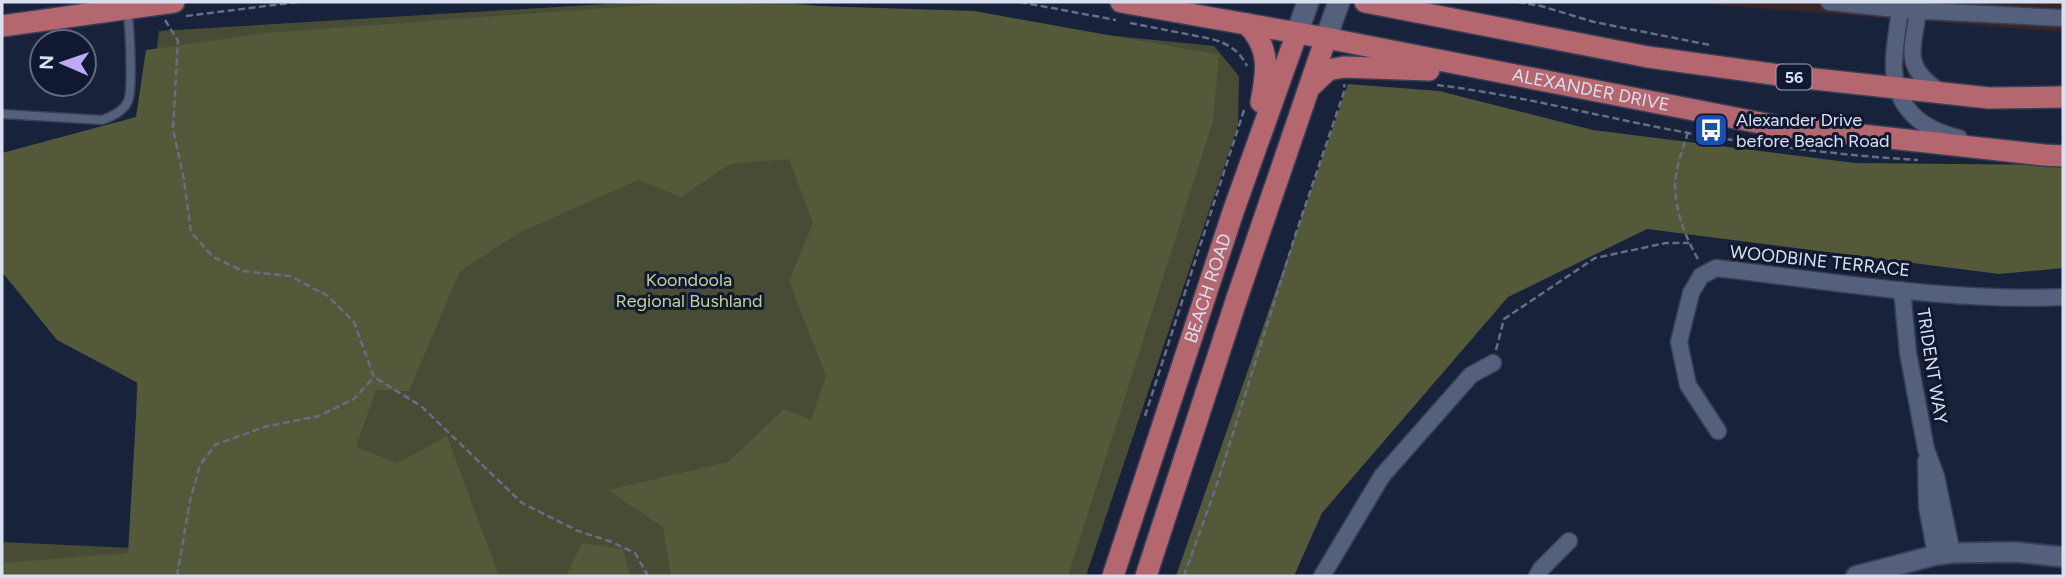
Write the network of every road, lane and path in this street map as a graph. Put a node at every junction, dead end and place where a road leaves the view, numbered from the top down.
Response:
1 (1020, 2) edge
2 (1121, 2) edge
3 (1308, 2) edge
4 (1339, 2) edge
5 (1365, 2) edge
6 (1518, 2) edge
7 (1829, 2) edge
8 (123, 5) edge
9 (1387, 5) edge
10 (1900, 9) junction
11 (169, 10) edge
12 (1917, 10) junction
13 (2063, 18) edge
14 (1247, 24) junction
15 (2, 26) edge
16 (1297, 33) junction
17 (1326, 38) junction
18 (1710, 45) dead end
19 (1248, 68) dead end
20 (1525, 77) junction
21 (1310, 88) junction
22 (1898, 88) junction
23 (1345, 89) dead end
24 (1941, 93) junction
25 (2063, 97) edge
26 (1245, 105) dead end
27 (2, 114) edge
28 (1688, 132) dead end
29 (2054, 156) edge
30 (1233, 212) junction
31 (1689, 243) junction
32 (1705, 274) junction
33 (1902, 290) junction
34 (2063, 297) edge
35 (1493, 363) joint
36 (374, 377) junction
37 (1145, 416) dead end
38 (1718, 430) dead end
39 (1569, 541) dead end
40 (1944, 554) junction
41 (2063, 557) edge
42 (177, 576) edge
43 (648, 576) edge
44 (1113, 576) edge
45 (1146, 576) edge
46 (1184, 576) edge
47 (1322, 576) edge
48 (1536, 576) edge
49 (1856, 576) edge

1 - 19 path
2 - 14 main road, ALEXANDER DRIVE
3 - 16 main road, BEACH ROAD
4 - 17 main road, BEACH ROAD
5 - 9 main road, 56
6 - 18 path
7 - 10 street
8 - 11 main road
8 - 15 main road
8 - 27 lane
9 - 22 main road, 56
10 - 12 street
10 - 22 street
11 - 36 path
12 - 13 street
12 - 24 street
14 - 16 main road, ALEXANDER DRIVE
14 - 30 main road
16 - 17 main road, ALEXANDER DRIVE
16 - 30 main road, BEACH ROAD
17 - 20 main road, ALEXANDER DRIVE
17 - 21 main road, BEACH ROAD
20 - 21 main road
20 - 29 main road, ALEXANDER DRIVE
21 - 45 main road, BEACH ROAD
22 - 24 main road, 56
22 - 29 street
23 - 46 path
24 - 25 main road, 56
26 - 37 path
28 - 31 path
30 - 44 main road, BEACH ROAD
31 - 32 path
31 - 35 path
32 - 33 street, WOODBINE TERRACE
32 - 38 street, WOODBINE TERRACE
33 - 34 street, WOODBINE TERRACE
33 - 40 street, TRIDENT WAY
35 - 47 street
36 - 42 path
36 - 43 path
39 - 48 street
40 - 41 street
40 - 49 street

